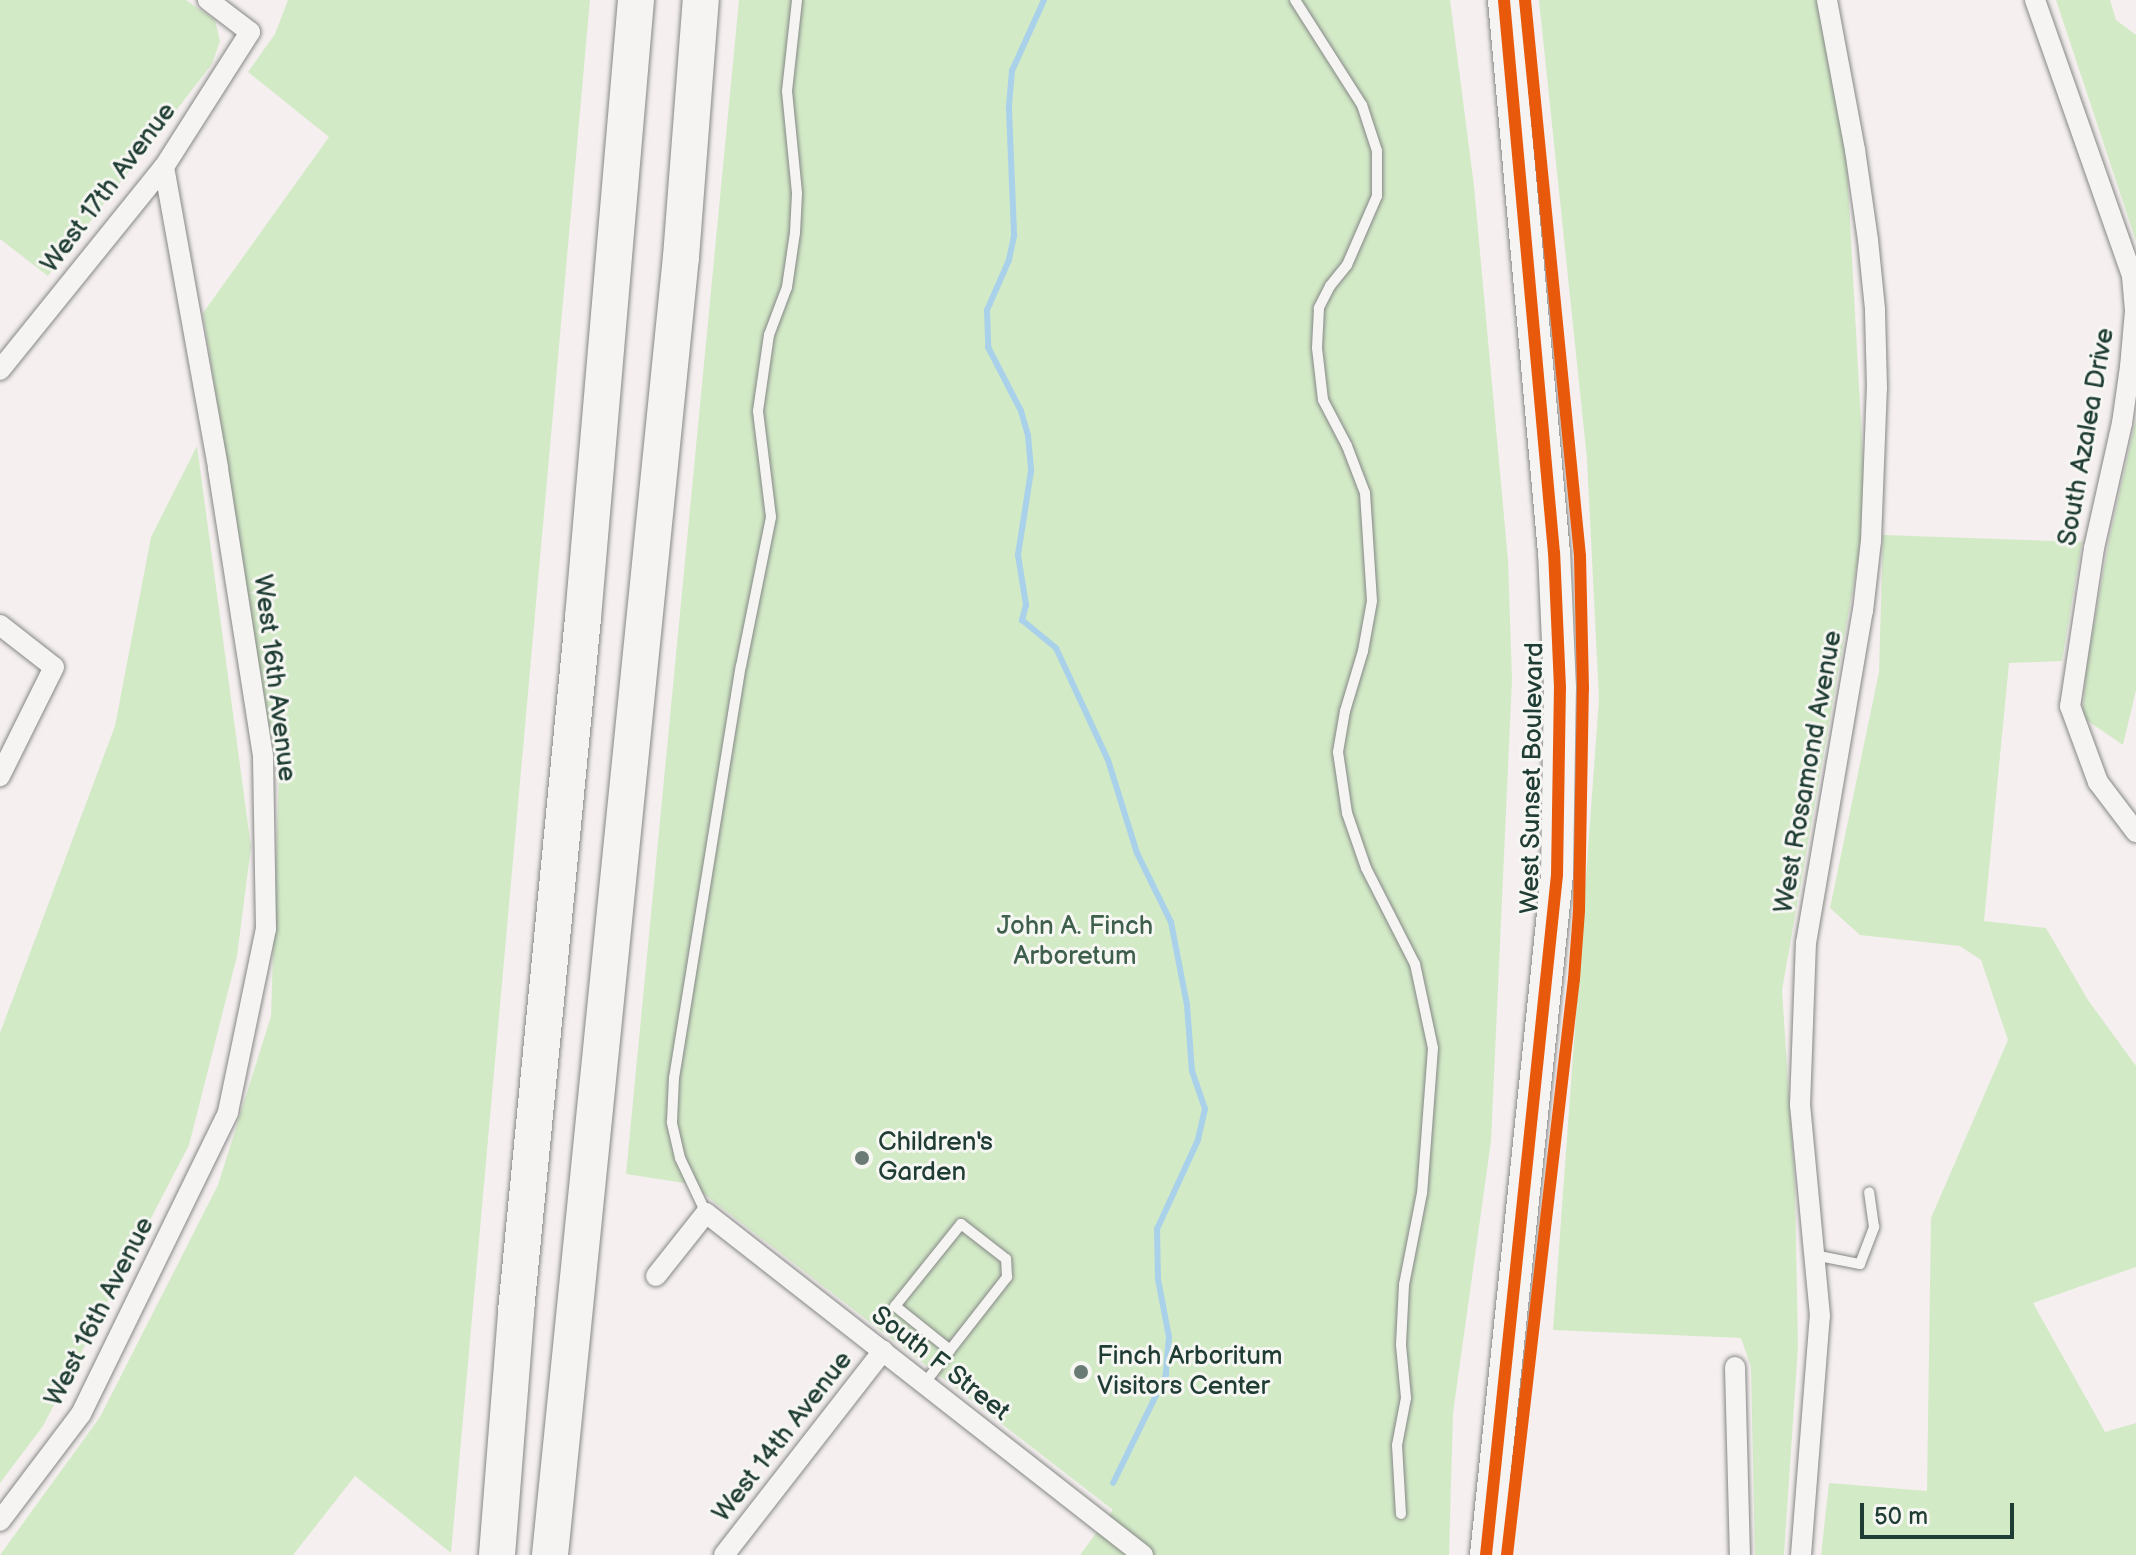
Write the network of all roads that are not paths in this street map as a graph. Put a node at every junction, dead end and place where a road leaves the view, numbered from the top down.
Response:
1 (208, 0) edge
2 (636, 0) edge
3 (701, 0) edge
4 (797, 0) edge
5 (1295, 0) edge
6 (1504, 0) edge
7 (1827, 0) edge
8 (2035, 0) edge
9 (164, 167) junction
10 (0, 370) edge
11 (0, 625) edge
12 (0, 776) edge
13 (2136, 832) edge
14 (1869, 1192) dead end
15 (706, 1213) junction
16 (1814, 1255) junction
17 (656, 1276) dead end
18 (950, 1350) junction
19 (883, 1351) junction
20 (1735, 1367) dead end
21 (924, 1384) junction
22 (1401, 1514) dead end
23 (0, 1521) edge
24 (497, 1555) edge
25 (550, 1555) edge
26 (724, 1555) edge
27 (1143, 1555) edge
28 (1486, 1555) edge
29 (1740, 1555) edge
30 (1801, 1555) edge

1 - 9 street, West 17th Avenue
2 - 24 highway
3 - 25 highway
4 - 15 lane
5 - 22 lane
6 - 28 main road, West Sunset Boulevard
7 - 16 street, West Rosamond Avenue
8 - 13 street, South Azalea Drive
9 - 10 street, West 17th Avenue
9 - 23 street, West 16th Avenue
11 - 12 street
14 - 16 lane
15 - 17 street
15 - 19 street, South F Street
16 - 30 street, West Rosamond Avenue
18 - 18 lane
18 - 21 lane
19 - 21 street, South F Street
19 - 26 street, West 14th Avenue
20 - 29 street
21 - 27 street, South F Street

